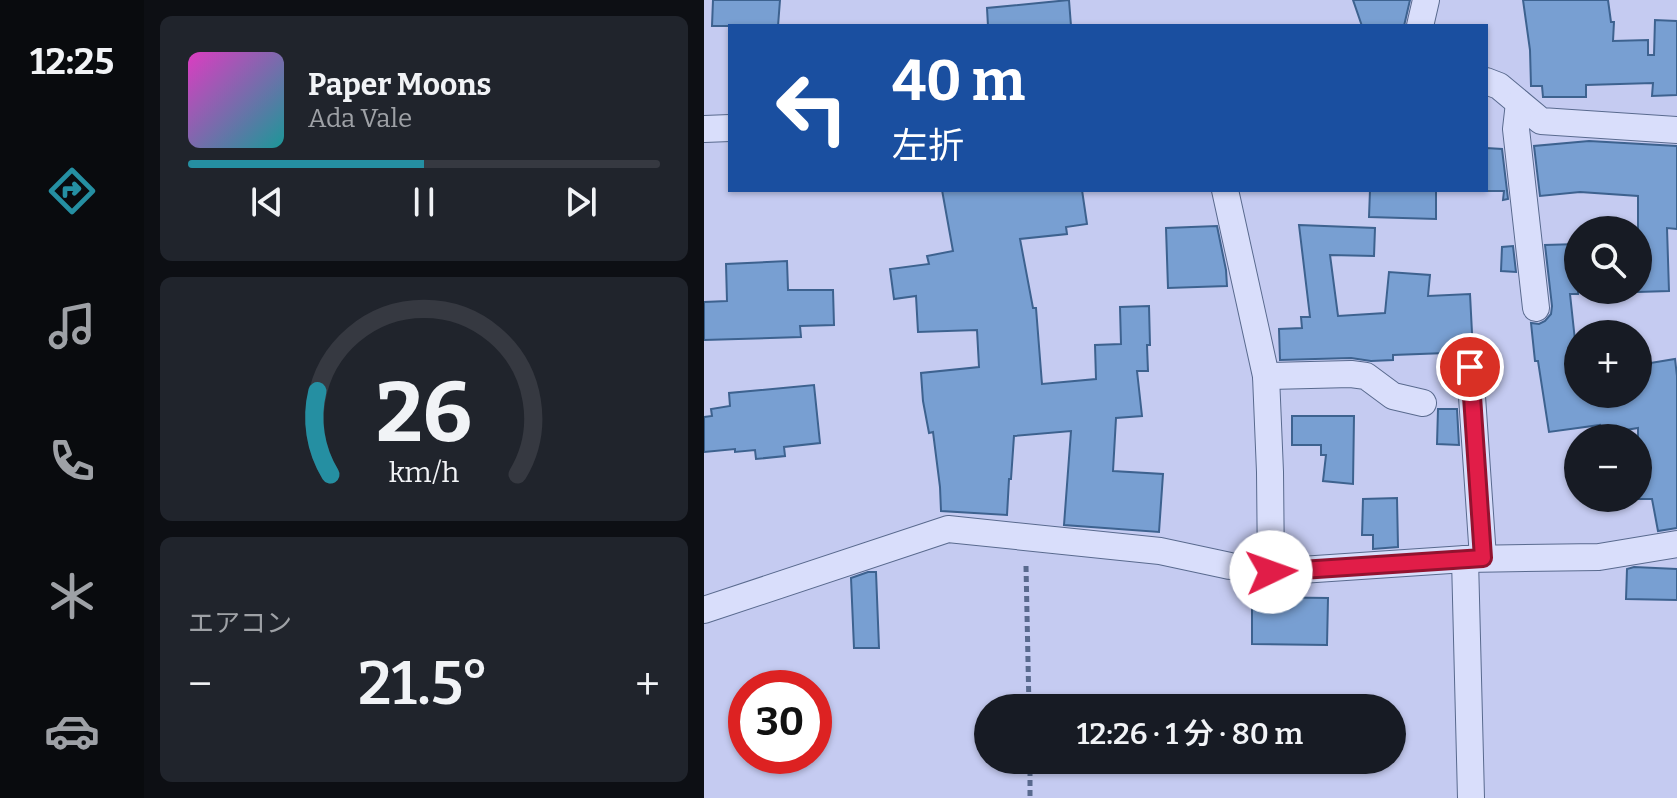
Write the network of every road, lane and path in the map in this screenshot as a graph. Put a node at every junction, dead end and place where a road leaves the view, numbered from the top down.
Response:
1 (1426, 0) edge
2 (1420, 24) edge
3 (1488, 82) edge
4 (1519, 103) junction
5 (728, 128) edge
6 (704, 129) edge
7 (1677, 130) edge
8 (1225, 192) edge
9 (1536, 308) dead end
10 (1470, 367) dead end
11 (1266, 376) junction
12 (1423, 403) dead end
13 (1025, 537) junction
14 (1677, 544) edge
15 (1474, 558) junction
16 (1271, 572) junction
17 (704, 610) edge
18 (1029, 694) edge
19 (1030, 774) edge
20 (1030, 798) edge
21 (1471, 798) edge

1 - 2 street
3 - 4 street
4 - 7 street
4 - 9 street
5 - 6 street
8 - 11 street
10 - 15 street
11 - 12 street
11 - 16 street
13 - 16 street
13 - 17 street
13 - 18 path
14 - 15 street
15 - 16 street
15 - 21 street
19 - 20 path

